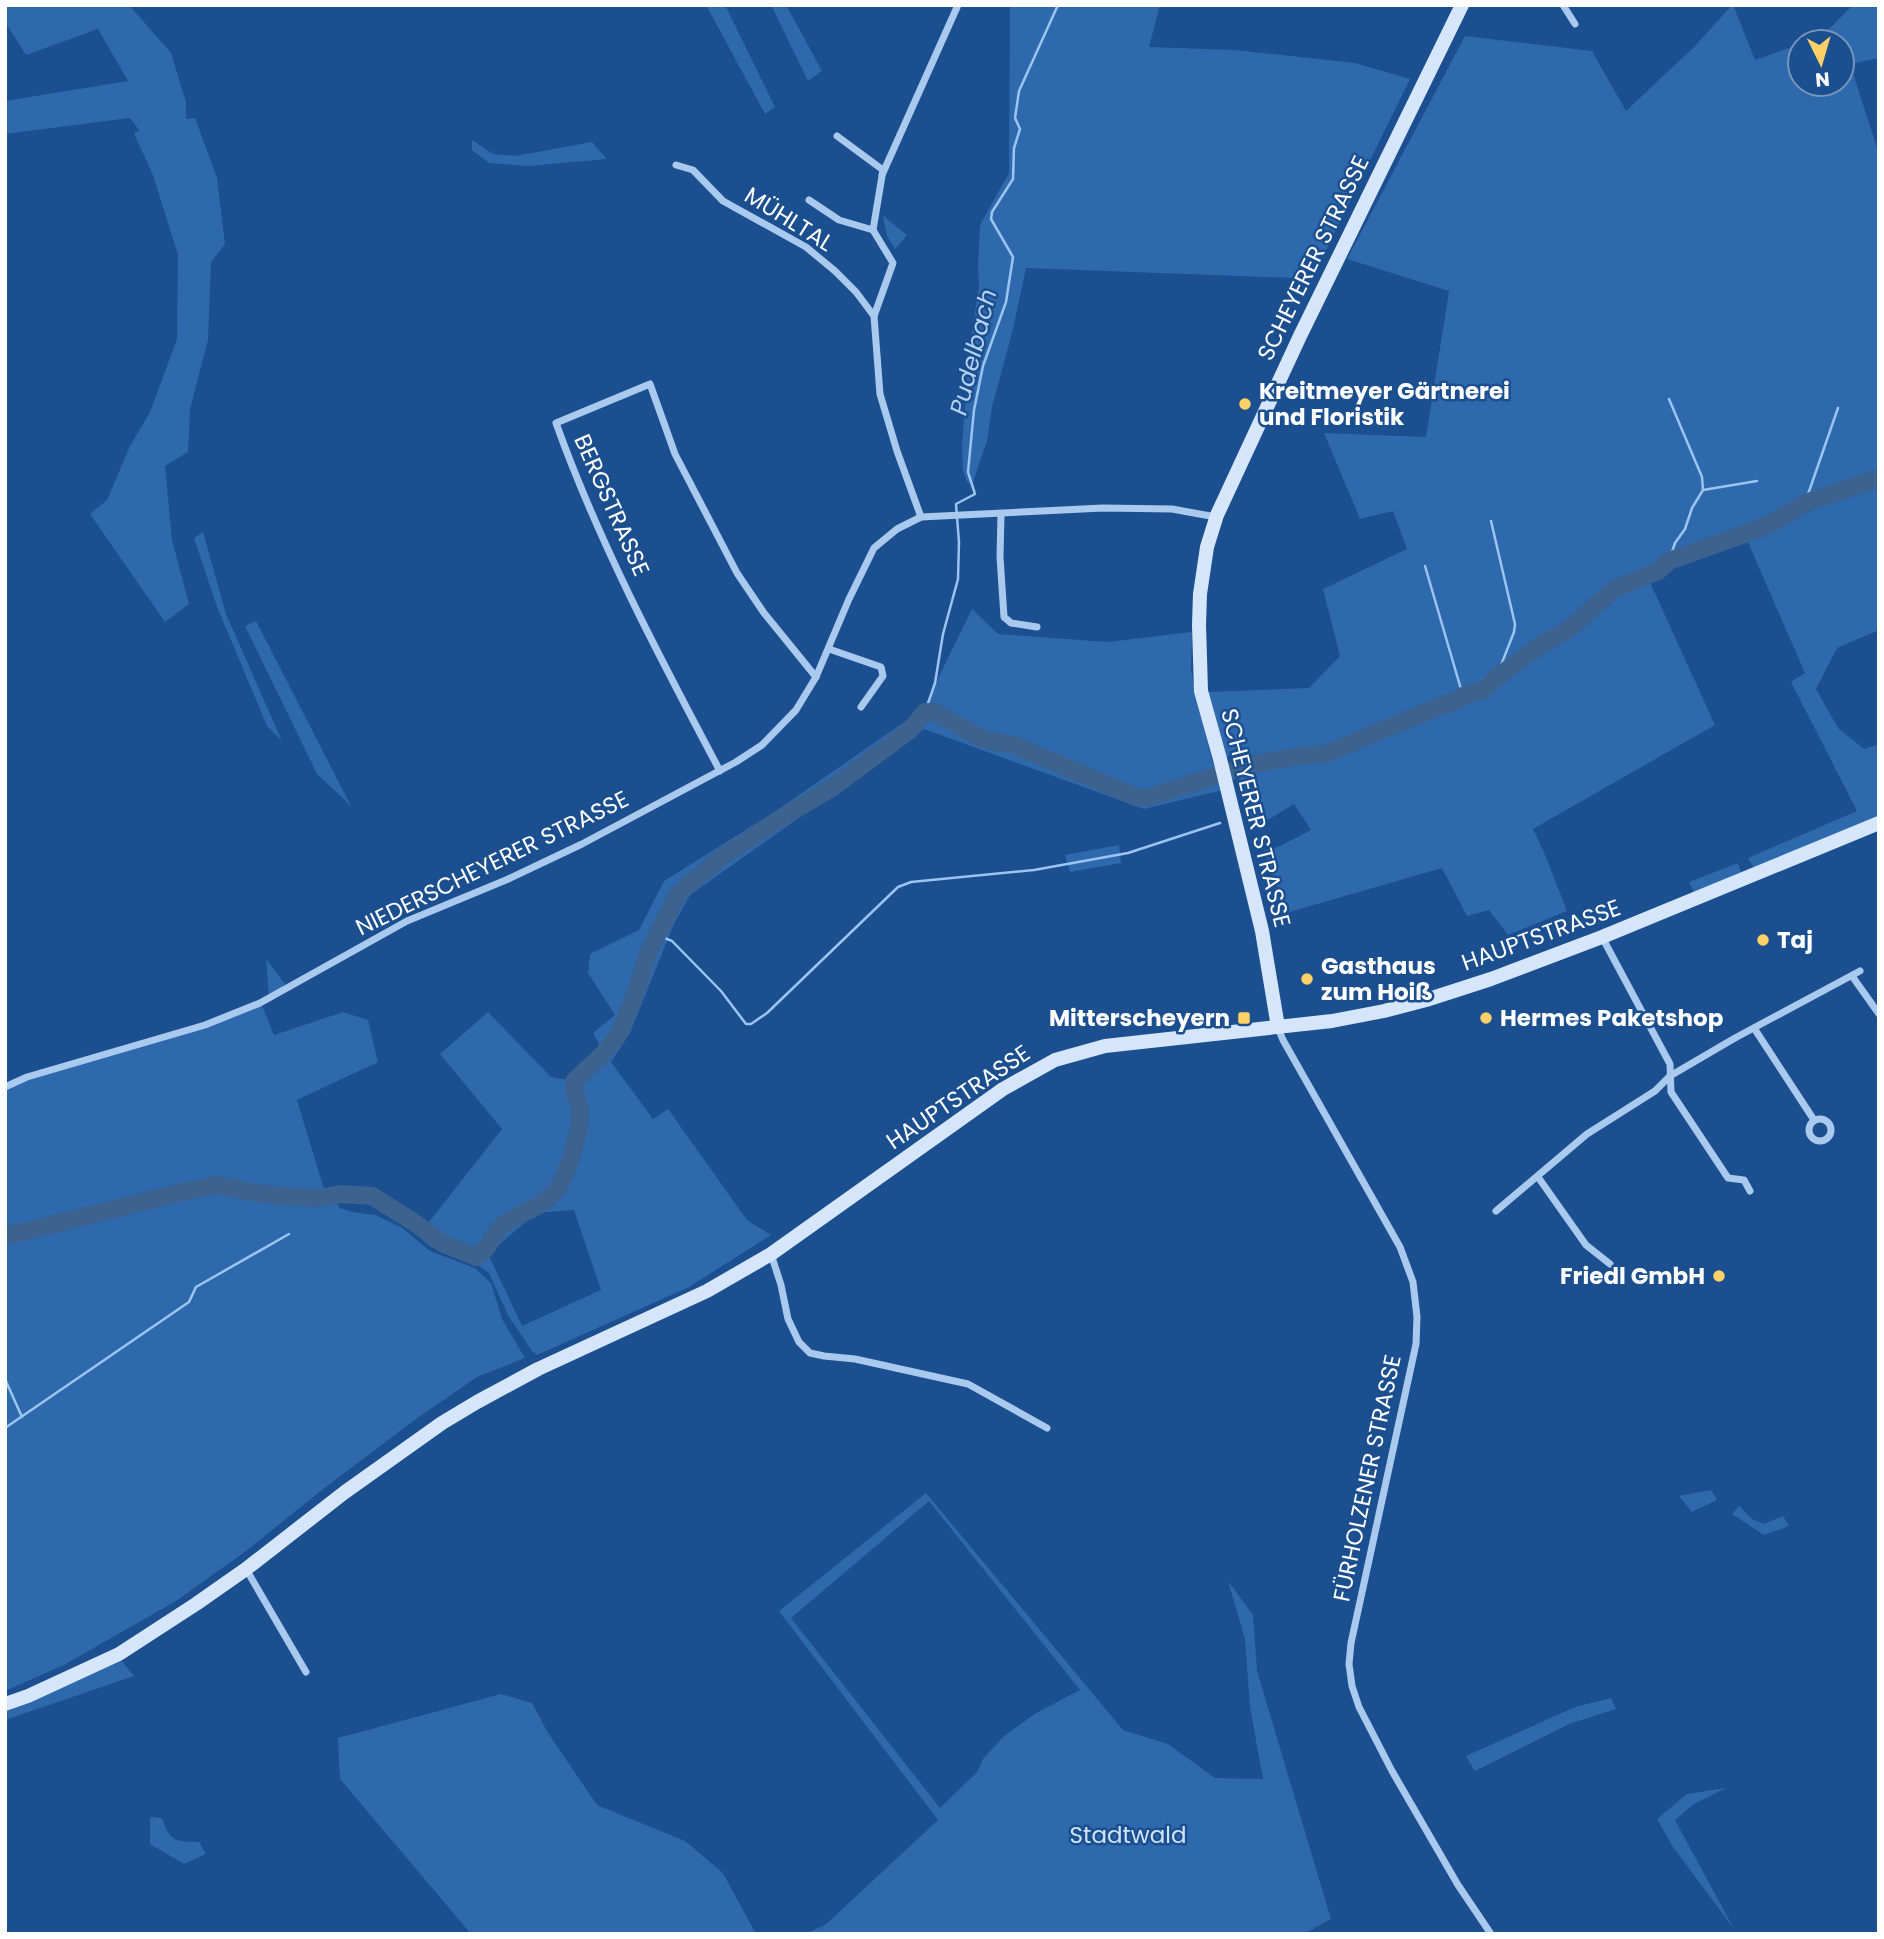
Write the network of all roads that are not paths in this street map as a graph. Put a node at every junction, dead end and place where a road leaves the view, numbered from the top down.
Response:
1 (958, 5) edge
2 (1462, 5) edge
3 (1563, 5) edge
4 (1575, 24) dead end
5 (837, 136) dead end
6 (676, 165) dead end
7 (882, 175) junction
8 (808, 200) dead end
9 (873, 230) junction
10 (874, 316) junction
11 (1001, 514) junction
12 (921, 517) junction
13 (1216, 517) junction
14 (1037, 627) dead end
15 (829, 649) junction
16 (816, 677) junction
17 (861, 707) dead end
18 (720, 771) junction
19 (1879, 823) edge
20 (1602, 937) junction
21 (1860, 971) dead end
22 (1852, 976) junction
23 (1879, 1014) edge
24 (1278, 1027) junction
25 (1754, 1028) junction
26 (1670, 1076) junction
27 (5, 1087) edge
28 (1814, 1120) dead end
29 (1538, 1177) junction
30 (1750, 1191) dead end
31 (1496, 1211) dead end
32 (771, 1254) junction
33 (1609, 1264) dead end
34 (1047, 1428) dead end
35 (246, 1569) junction
36 (306, 1672) dead end
37 (5, 1704) edge
38 (1491, 1934) edge

1 - 7 street
2 - 13 main road, SCHEYERER STRASSE
3 - 4 street
5 - 7 street
6 - 10 street, MÜHLTAL
7 - 9 street
8 - 9 street
9 - 10 street
10 - 12 street
11 - 12 street, NIEDERSCHEYERER STRASSE
11 - 13 street, NIEDERSCHEYERER STRASSE
11 - 14 street
12 - 15 street, NIEDERSCHEYERER STRASSE
13 - 24 main road, SCHEYERER STRASSE
15 - 16 street, NIEDERSCHEYERER STRASSE
15 - 17 street
16 - 18 street, NIEDERSCHEYERER STRASSE
16 - 18 street, BERGSTRASSE
18 - 27 street, NIEDERSCHEYERER STRASSE
19 - 20 main road, HAUPTSTRASSE
20 - 24 main road, HAUPTSTRASSE
20 - 26 street
21 - 22 street
22 - 23 street
22 - 25 street
24 - 32 main road, HAUPTSTRASSE
24 - 38 street, FÜRHOLZENER STRASSE
25 - 26 street
25 - 28 street
26 - 29 street
26 - 30 street
29 - 31 street
29 - 33 street
32 - 34 street
32 - 35 main road, HAUPTSTRASSE
35 - 36 street
35 - 37 main road, HAUPTSTRASSE

